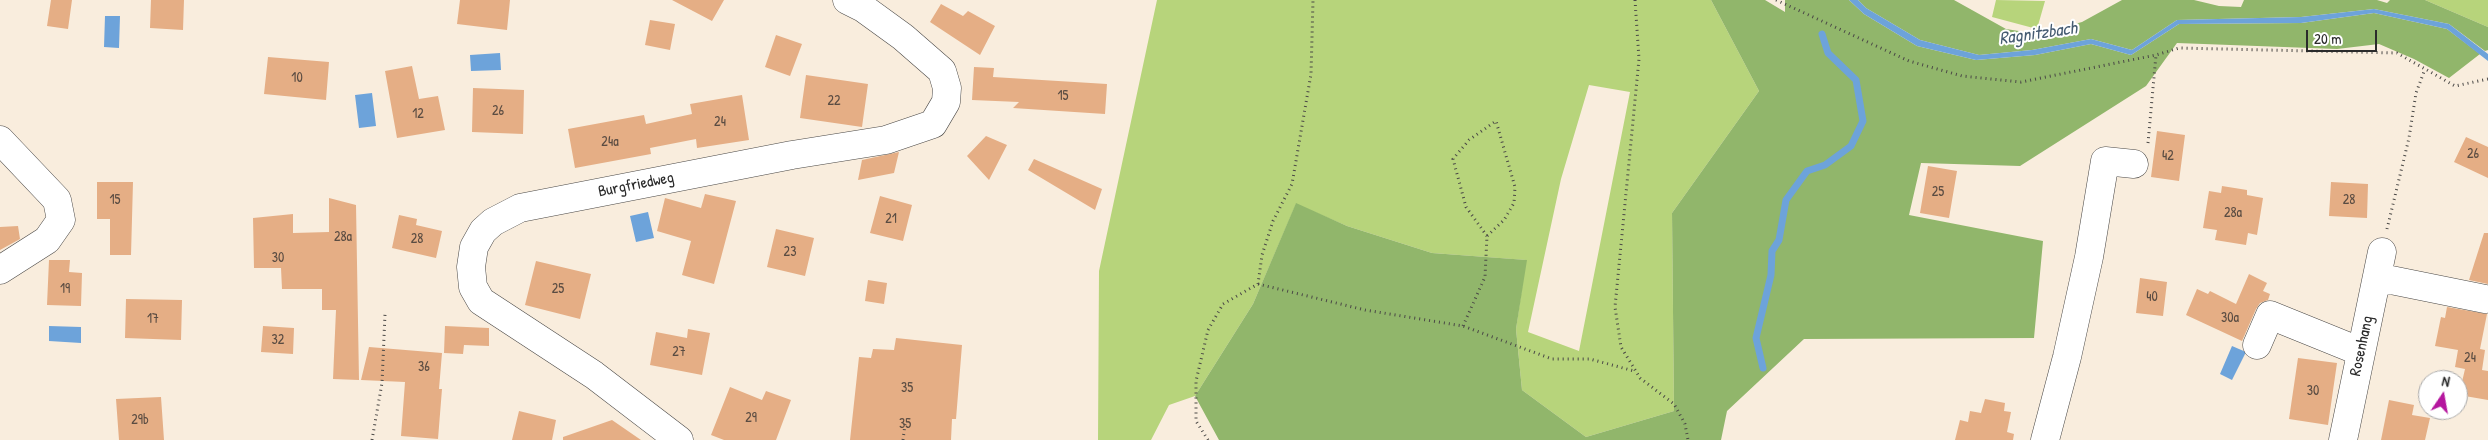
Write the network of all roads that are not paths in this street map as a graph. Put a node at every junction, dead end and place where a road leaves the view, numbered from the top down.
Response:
1 (847, 0) edge
2 (0, 140) edge
3 (2134, 164) road end
4 (2382, 252) dead end
5 (0, 270) edge
6 (2376, 282) junction
7 (2485, 299) dead end
8 (2257, 345) dead end
9 (2361, 354) junction
10 (679, 440) edge
11 (2045, 440) edge
12 (2343, 440) edge

1 - 10 street, Burgfriedweg
2 - 5 street
3 - 11 street
4 - 6 street, Rosenhang
6 - 7 street
6 - 9 street, Rosenhang
8 - 9 street
9 - 12 street, Rosenhang

